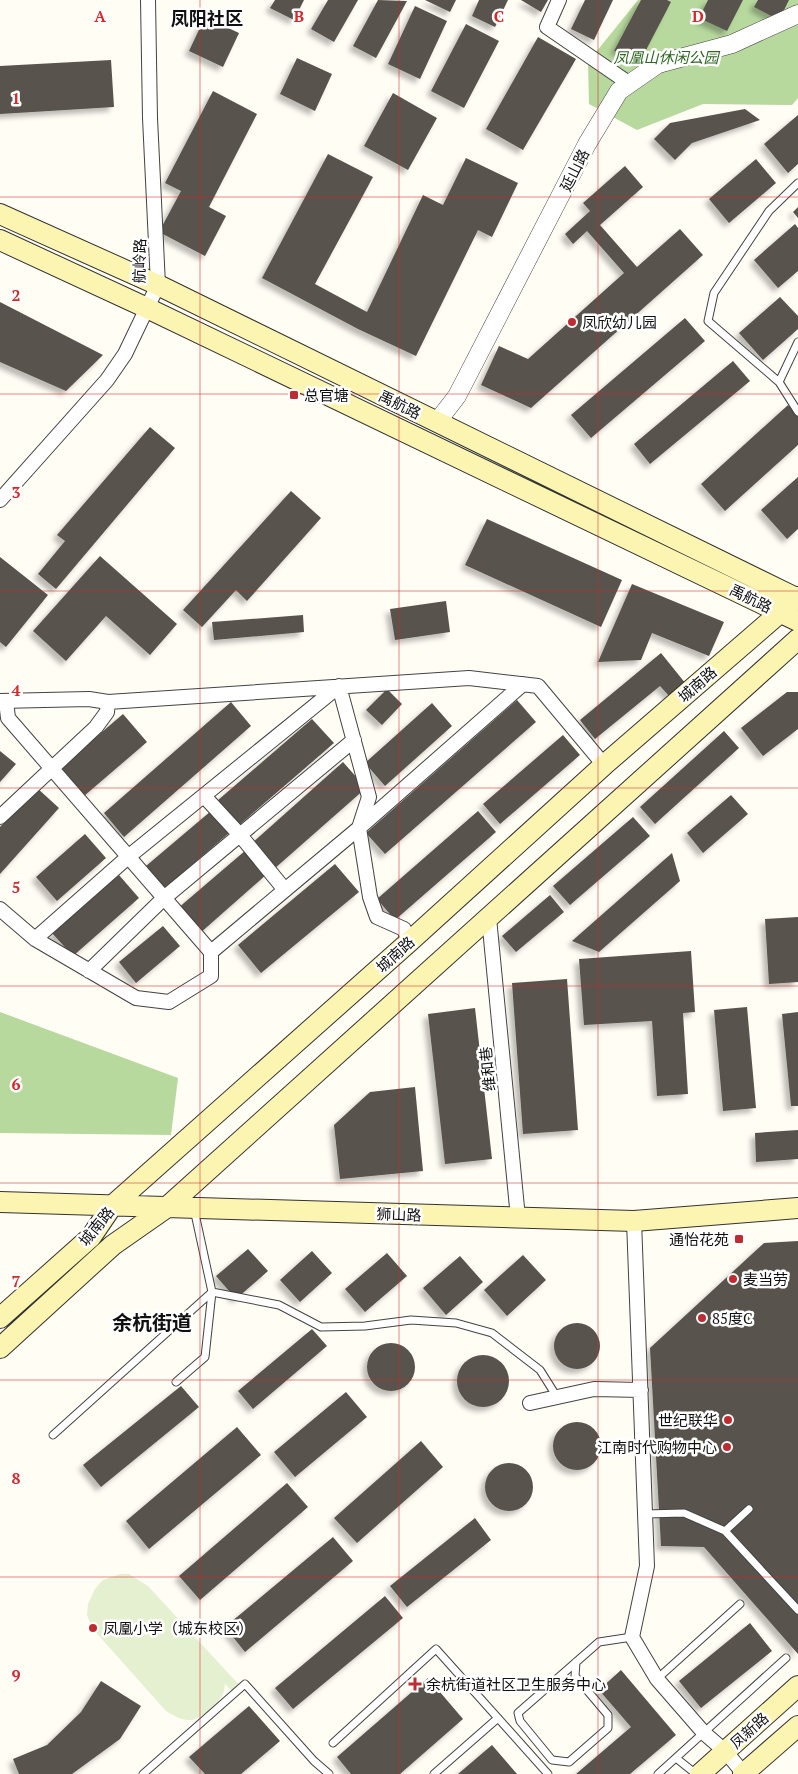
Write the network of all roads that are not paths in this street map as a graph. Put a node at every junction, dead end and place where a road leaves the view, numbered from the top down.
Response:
1 (148, 0) edge
2 (559, 0) edge
3 (798, 14) edge
4 (630, 84) junction
5 (798, 183) edge
6 (0, 214) edge
7 (0, 240) edge
8 (158, 284) junction
9 (147, 308) junction
10 (798, 342) edge
11 (779, 382) junction
12 (798, 412) edge
13 (438, 422) junction
14 (0, 500) edge
15 (798, 598) edge
16 (789, 617) edge
17 (798, 639) edge
18 (523, 684) junction
19 (339, 686) junction
20 (3, 701) edge
21 (108, 702) junction
22 (354, 740) junction
23 (604, 765) junction
24 (51, 768) junction
25 (204, 796) junction
26 (0, 817) edge
27 (359, 828) junction
28 (240, 835) junction
29 (128, 857) junction
30 (285, 890) junction
31 (164, 898) junction
32 (0, 909) edge
33 (488, 918) junction
34 (35, 939) junction
35 (409, 942) junction
36 (211, 952) junction
37 (89, 971) junction
38 (0, 1202) edge
39 (112, 1206) junction
40 (166, 1208) junction
41 (798, 1208) edge
42 (194, 1209) junction
43 (518, 1218) junction
44 (634, 1221) junction
45 (212, 1292) junction
46 (0, 1318) edge
47 (0, 1348) edge
48 (176, 1382) dead end
49 (641, 1390) junction
50 (557, 1397) junction
51 (530, 1403) dead end
52 (53, 1434) dead end
53 (749, 1509) dead end
54 (645, 1514) junction
55 (725, 1531) junction
56 (740, 1604) dead end
57 (798, 1610) edge
58 (632, 1637) junction
59 (786, 1658) dead end
60 (576, 1662) junction
61 (656, 1679) junction
62 (798, 1686) edge
63 (498, 1718) junction
64 (798, 1726) edge
65 (704, 1733) junction
66 (333, 1744) dead end
67 (726, 1752) junction
68 (676, 1758) junction
69 (143, 1774) edge
70 (329, 1774) edge
71 (434, 1774) edge
72 (548, 1774) edge
73 (658, 1774) edge
74 (696, 1774) edge
75 (700, 1774) edge
76 (744, 1774) edge

1 - 8 street, 航岭路
2 - 4 street
3 - 4 street, 延山路
4 - 13 street, 延山路
5 - 11 lane
6 - 8 main road, 禹航路
7 - 9 main road, 禹航路
8 - 9 street, 航岭路
8 - 13 main road, 禹航路
9 - 14 street, 航岭路
9 - 16 main road, 禹航路
10 - 11 lane
11 - 12 lane
13 - 15 main road, 禹航路
15 - 16 main road, 城南路
16 - 23 main road, 城南路
17 - 33 main road, 城南路
18 - 19 street
18 - 23 street
18 - 27 street
19 - 21 street
19 - 22 street
19 - 25 street
20 - 21 street
20 - 24 street
21 - 24 street
22 - 27 street
22 - 28 street
23 - 35 main road, 城南路
24 - 26 street
24 - 29 street
25 - 28 street
25 - 29 street
27 - 30 street
27 - 35 street
28 - 30 street
28 - 31 street
29 - 31 street
29 - 34 street
30 - 36 street
31 - 36 street
31 - 37 street
32 - 34 street
33 - 40 main road, 城南路
33 - 43 street, 维和巷
34 - 37 street
35 - 39 main road, 城南路
36 - 37 street
38 - 39 main road, 狮山路
39 - 40 main road, 狮山路
39 - 46 main road, 城南路
40 - 42 main road, 狮山路
40 - 47 main road, 城南路
41 - 44 main road, 狮山路
42 - 43 main road, 狮山路
42 - 45 lane
43 - 44 main road, 狮山路
44 - 49 street
45 - 48 lane
45 - 50 lane
45 - 52 lane
49 - 50 street
49 - 54 street
50 - 51 street
53 - 55 lane
54 - 55 lane
54 - 58 street
55 - 57 lane
56 - 61 lane
58 - 60 lane
58 - 61 street
59 - 65 lane
60 - 60 lane
61 - 65 street
62 - 67 main road, 凤新路
63 - 66 lane
63 - 71 lane
63 - 72 lane
64 - 76 main road, 凤新路
65 - 67 street
65 - 68 lane
67 - 75 main road, 凤新路
67 - 76 street
68 - 73 lane
68 - 74 lane
69 - 70 lane

